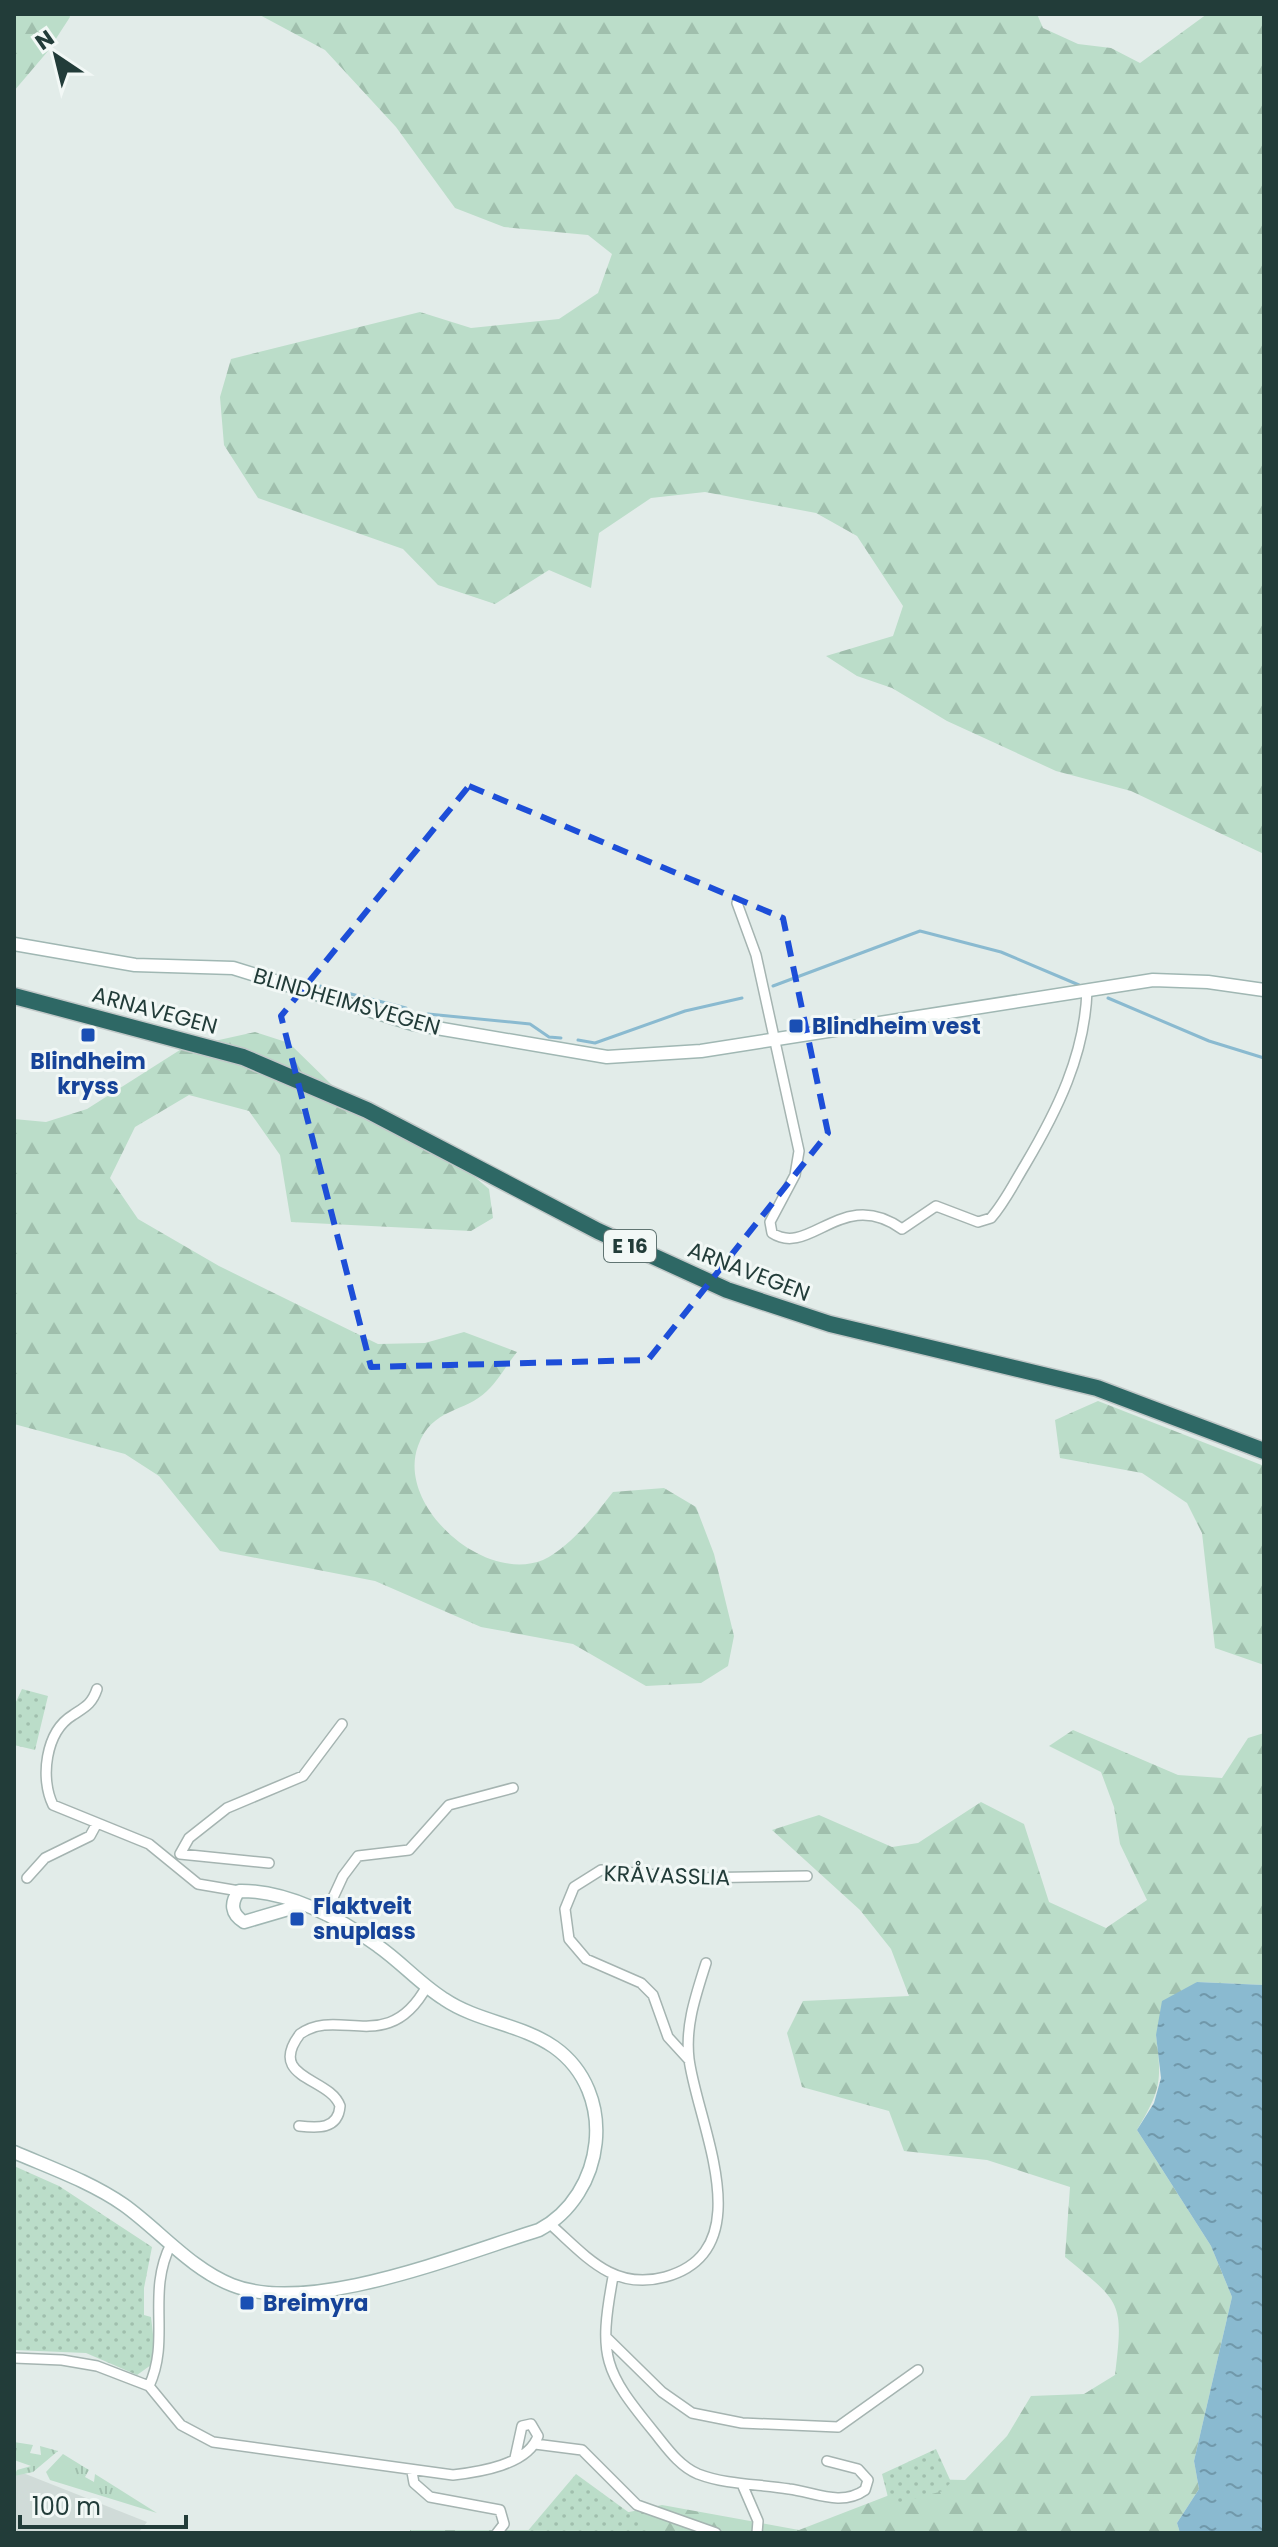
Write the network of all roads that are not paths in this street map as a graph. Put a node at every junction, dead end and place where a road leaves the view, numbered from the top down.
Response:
1 (737, 903) dead end
2 (14, 944) edge
3 (1087, 990) junction
4 (1264, 990) edge
5 (14, 996) edge
6 (776, 1039) junction
7 (1264, 1451) edge
8 (97, 1689) dead end
9 (342, 1724) dead end
10 (513, 1788) dead end
11 (96, 1825) junction
12 (177, 1858) junction
13 (269, 1863) dead end
14 (807, 1876) dead end
15 (27, 1878) dead end
16 (239, 1891) junction
17 (302, 1905) junction
18 (325, 1915) junction
19 (706, 1963) dead end
20 (427, 1986) junction
21 (689, 2060) junction
22 (299, 2126) dead end
23 (14, 2152) edge
24 (550, 2224) junction
25 (171, 2244) junction
26 (613, 2277) junction
27 (606, 2337) junction
28 (14, 2358) edge
29 (918, 2370) dead end
30 (149, 2386) junction
31 (535, 2444) junction
32 (515, 2458) junction
33 (827, 2461) dead end
34 (412, 2472) junction
35 (742, 2484) junction
36 (497, 2533) edge
37 (716, 2533) edge
38 (757, 2533) edge

1 - 6 street
2 - 6 street, BLINDHEIMSVEGEN
3 - 4 street, BLINDHEIMSVEGEN
3 - 6 street, BLINDHEIMSVEGEN
3 - 6 street
5 - 7 highway, ARNAVEGEN / E 16
8 - 11 street
9 - 12 street
10 - 18 street
11 - 12 street
11 - 15 street
12 - 13 street
12 - 16 street
14 - 21 street, KRÅVASSLIA
16 - 17 street
16 - 17 street
17 - 18 street
18 - 20 street
19 - 21 street, KRÅVASSLIA
20 - 22 street
20 - 24 street
21 - 26 street, KRÅVASSLIA
23 - 25 street
24 - 25 street
24 - 26 street
25 - 30 street
26 - 27 street
27 - 29 street
27 - 35 street
28 - 30 street
30 - 34 street
31 - 32 street
31 - 32 street
31 - 37 street
32 - 34 street
33 - 35 street
34 - 36 street
35 - 38 street

